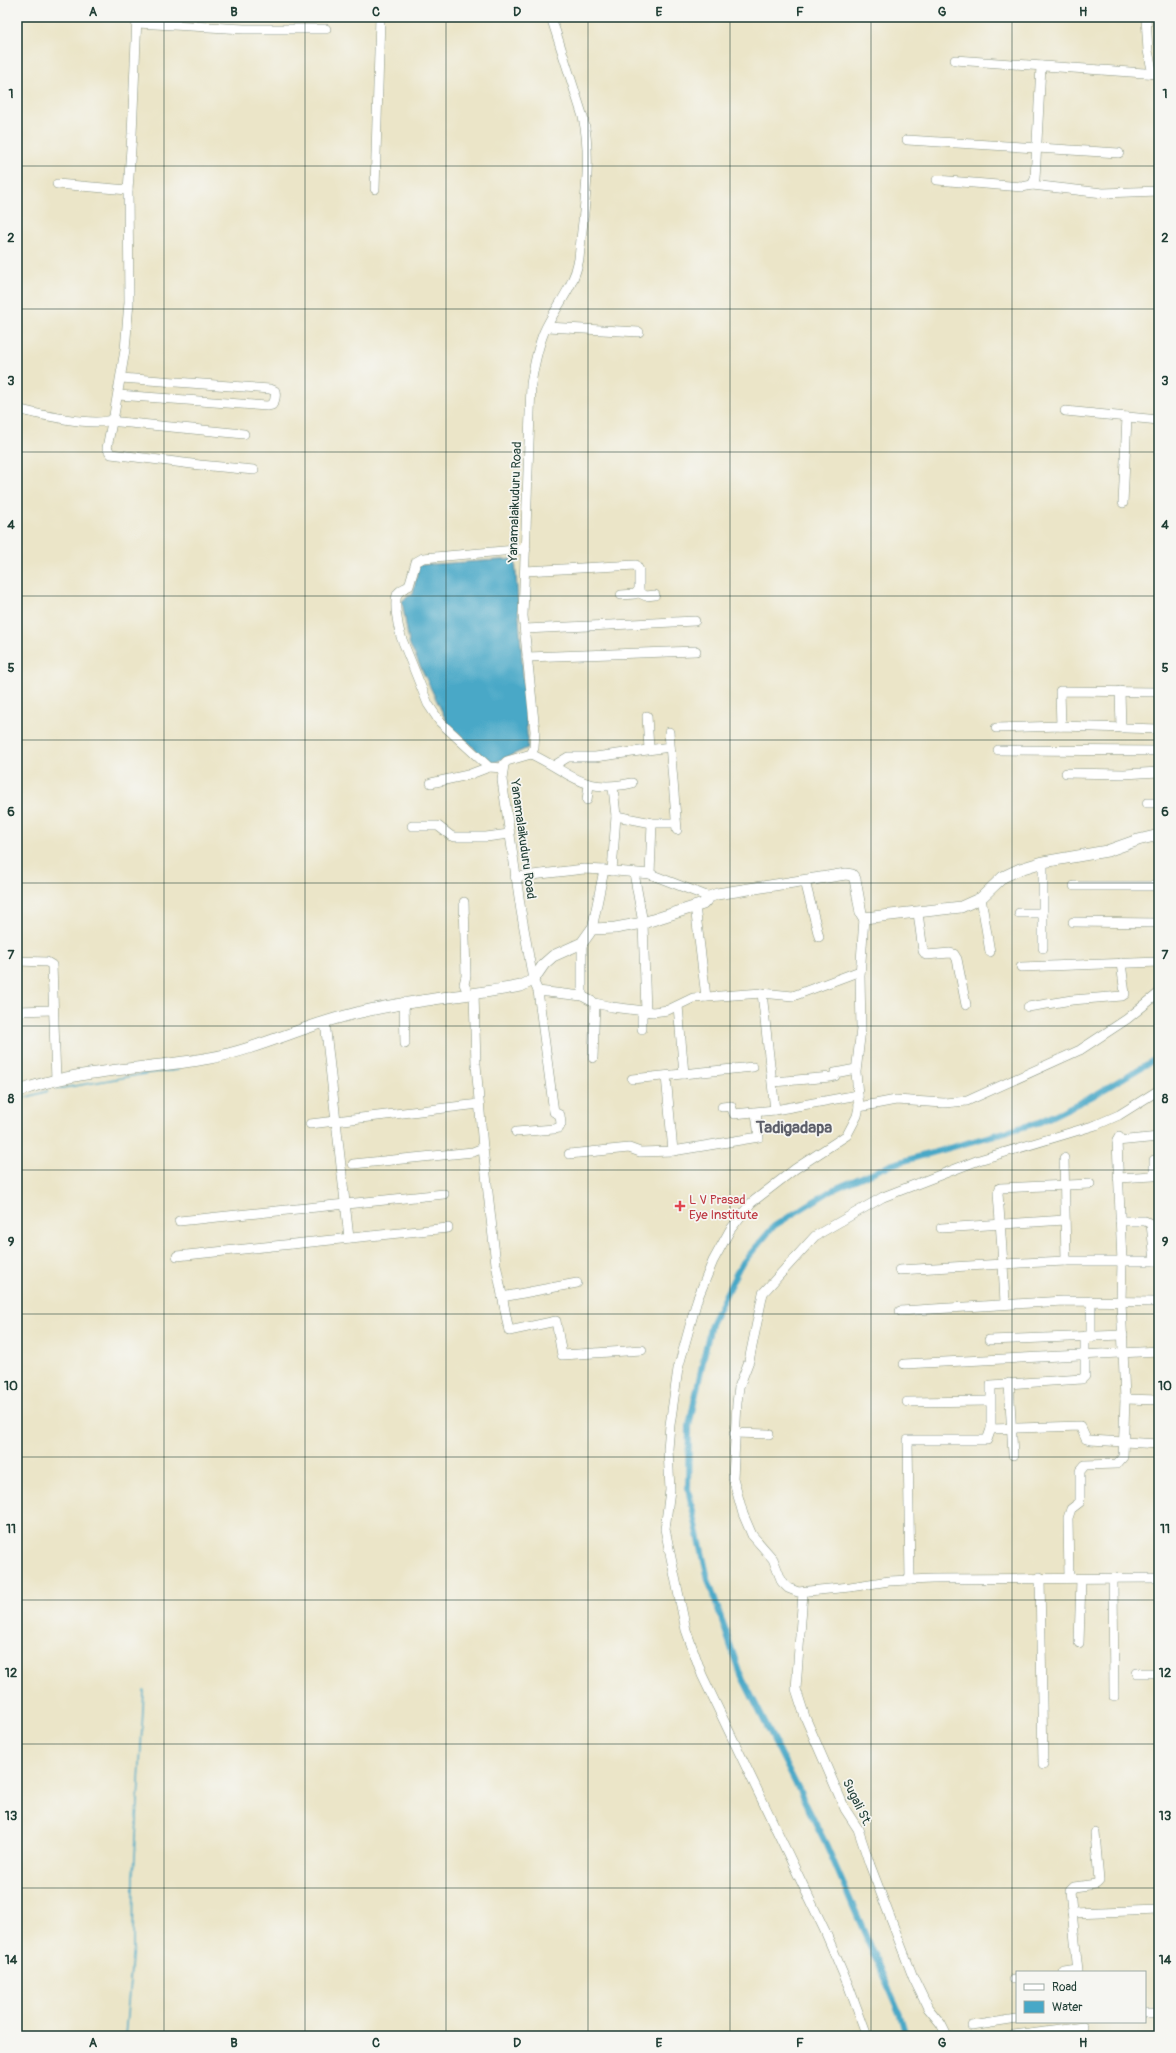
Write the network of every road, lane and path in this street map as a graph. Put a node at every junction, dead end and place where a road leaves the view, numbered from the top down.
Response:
1 (380, 17) edge
2 (552, 17) edge
3 (1146, 17) edge
4 (137, 20) edge
5 (326, 29) dead end
6 (955, 60) dead end
7 (1041, 66) junction
8 (1156, 74) edge
9 (907, 140) dead end
10 (1037, 148) junction
11 (1119, 153) dead end
12 (937, 180) dead end
13 (57, 184) dead end
14 (1032, 185) junction
15 (375, 189) dead end
16 (128, 190) junction
17 (1159, 191) edge
18 (547, 327) junction
19 (639, 332) dead end
20 (121, 378) junction
21 (118, 395) junction
22 (17, 409) edge
23 (1064, 411) dead end
24 (1127, 417) junction
25 (1159, 420) edge
26 (110, 421) junction
27 (244, 434) dead end
28 (254, 470) dead end
29 (1122, 503) dead end
30 (526, 549) junction
31 (525, 571) junction
32 (639, 590) junction
33 (621, 595) dead end
34 (655, 595) dead end
35 (695, 621) dead end
36 (525, 629) junction
37 (696, 651) dead end
38 (527, 657) junction
39 (1120, 692) junction
40 (1159, 692) edge
41 (647, 716) dead end
42 (1061, 726) junction
43 (996, 728) dead end
44 (1121, 728) junction
45 (1159, 729) edge
46 (669, 732) dead end
47 (670, 747) junction
48 (649, 749) junction
49 (998, 750) dead end
50 (1159, 750) edge
51 (531, 754) junction
52 (554, 765) junction
53 (490, 767) junction
54 (503, 768) junction
55 (1159, 772) edge
56 (1066, 773) dead end
57 (431, 783) dead end
58 (632, 783) dead end
59 (589, 785) junction
60 (614, 787) junction
61 (587, 800) dead end
62 (1147, 803) dead end
63 (1159, 803) edge
64 (616, 816) junction
65 (652, 823) junction
66 (412, 826) dead end
67 (509, 834) junction
68 (1159, 835) edge
69 (1043, 862) junction
70 (608, 871) junction
71 (634, 873) junction
72 (650, 874) junction
73 (516, 877) junction
74 (805, 882) junction
75 (1074, 886) dead end
76 (1159, 886) edge
77 (709, 897) junction
78 (981, 898) junction
79 (464, 902) dead end
80 (695, 906) junction
81 (918, 912) junction
82 (1019, 913) dead end
83 (1043, 913) junction
84 (864, 918) junction
85 (1073, 922) dead end
86 (643, 923) junction
87 (1159, 923) edge
88 (592, 929) junction
89 (818, 937) dead end
90 (582, 944) junction
91 (1043, 948) dead end
92 (990, 952) dead end
93 (17, 961) edge
94 (1159, 962) edge
95 (1121, 963) junction
96 (1021, 966) dead end
97 (860, 971) junction
98 (533, 980) junction
99 (538, 991) junction
100 (471, 993) junction
101 (762, 993) junction
102 (1159, 993) edge
103 (582, 996) junction
104 (706, 997) junction
105 (404, 1002) junction
106 (595, 1003) junction
107 (966, 1005) dead end
108 (678, 1006) junction
109 (1028, 1007) dead end
110 (53, 1010) junction
111 (17, 1011) edge
112 (646, 1012) junction
113 (325, 1022) junction
114 (642, 1029) dead end
115 (405, 1044) dead end
116 (593, 1058) dead end
117 (753, 1066) dead end
118 (856, 1069) junction
119 (684, 1074) junction
120 (666, 1076) junction
121 (56, 1080) junction
122 (632, 1080) dead end
123 (773, 1082) junction
124 (1159, 1090) edge
125 (17, 1092) edge
126 (858, 1095) junction
127 (479, 1104) junction
128 (858, 1107) junction
129 (722, 1108) dead end
130 (775, 1110) junction
131 (756, 1113) junction
132 (337, 1121) junction
133 (310, 1124) dead end
134 (516, 1132) dead end
135 (1159, 1137) edge
136 (483, 1148) junction
137 (673, 1151) junction
138 (569, 1154) dead end
139 (1064, 1158) dead end
140 (1159, 1160) edge
141 (353, 1164) dead end
142 (1118, 1178) junction
143 (1064, 1184) junction
144 (1090, 1184) dead end
145 (444, 1194) dead end
146 (346, 1204) junction
147 (1065, 1220) junction
148 (179, 1221) dead end
149 (1120, 1221) junction
150 (1001, 1222) junction
151 (448, 1228) dead end
152 (941, 1228) dead end
153 (349, 1238) junction
154 (177, 1256) dead end
155 (1066, 1261) junction
156 (1157, 1261) edge
157 (1122, 1262) junction
158 (1002, 1264) junction
159 (899, 1270) dead end
160 (577, 1283) dead end
161 (502, 1297) junction
162 (1121, 1300) junction
163 (1091, 1301) junction
164 (1159, 1302) edge
165 (1005, 1303) junction
166 (900, 1310) dead end
167 (1123, 1335) junction
168 (1088, 1336) junction
169 (990, 1340) dead end
170 (642, 1350) dead end
171 (1159, 1351) edge
172 (1124, 1352) junction
173 (1086, 1354) junction
174 (904, 1364) dead end
175 (1009, 1383) junction
176 (1125, 1399) junction
177 (1159, 1400) edge
178 (990, 1401) junction
179 (907, 1402) dead end
180 (1011, 1428) junction
181 (991, 1429) junction
182 (734, 1433) junction
183 (768, 1434) dead end
184 (1124, 1441) junction
185 (1159, 1444) edge
186 (1013, 1454) dead end
187 (1040, 1577) junction
188 (1069, 1578) junction
189 (1159, 1578) edge
190 (1081, 1579) junction
191 (1113, 1579) junction
192 (910, 1580) junction
193 (803, 1593) junction
194 (1079, 1643) dead end
195 (1137, 1673) dead end
196 (1159, 1673) edge
197 (1114, 1697) dead end
198 (1043, 1765) dead end
199 (1095, 1833) dead end
200 (1159, 1910) edge
201 (1072, 1913) junction
202 (1077, 1971) edge
203 (1146, 2012) edge
204 (1159, 2012) edge
205 (1016, 2019) edge
206 (972, 2026) dead end
207 (1083, 2028) edge
208 (866, 2036) edge
209 (947, 2036) edge
210 (1014, 2036) edge

1 - 15 street
2 - 18 street, Yanamalaikuduru Road
3 - 8 street
4 - 5 street
4 - 16 street
6 - 7 street
7 - 8 street
7 - 10 street
9 - 10 street
10 - 11 street
10 - 14 street
12 - 14 street
13 - 16 street
14 - 17 street
16 - 20 street
18 - 19 street
18 - 30 street, Yanamalaikuduru Road
20 - 21 street
20 - 21 street
21 - 26 street
22 - 26 street
23 - 24 street
24 - 25 street
24 - 29 street
26 - 27 street
26 - 28 street
30 - 31 street, Yanamalaikuduru Road
30 - 53 street
31 - 32 street
31 - 36 street, Yanamalaikuduru Road
32 - 33 street
32 - 34 street
35 - 36 street
36 - 38 street, Yanamalaikuduru Road
37 - 38 street
38 - 51 street, Yanamalaikuduru Road
39 - 40 street
39 - 42 street
39 - 44 street
41 - 48 street
42 - 43 street
42 - 44 street
44 - 45 street
46 - 47 street
47 - 48 street
47 - 65 street
48 - 52 street
49 - 50 street
51 - 52 street
51 - 54 street, Yanamalaikuduru Road
52 - 59 street
53 - 54 street
53 - 57 street
54 - 67 street, Yanamalaikuduru Road
55 - 56 street
58 - 60 street
59 - 60 street
59 - 61 street
60 - 64 street
62 - 63 street
64 - 65 street
64 - 70 street
65 - 72 street
66 - 67 street
67 - 73 street, Yanamalaikuduru Road
68 - 69 main road
69 - 78 main road
69 - 83 street
70 - 71 street
70 - 73 street
70 - 88 street
71 - 72 street
71 - 86 street
72 - 77 street
73 - 98 street, Yanamalaikuduru Road
74 - 77 main road
74 - 84 main road
74 - 89 street
75 - 76 street
77 - 80 main road
78 - 81 main road
78 - 92 street
79 - 100 street
80 - 86 main road
80 - 104 street
81 - 84 main road
81 - 107 street
82 - 83 street
83 - 91 street
84 - 97 street
85 - 87 street
86 - 88 main road
86 - 112 street
88 - 90 main road
90 - 98 main road
90 - 103 street
93 - 110 street
94 - 95 street
95 - 96 street
95 - 109 street
97 - 101 street
97 - 118 street
98 - 99 street, Yanamalaikuduru Road
98 - 100 main road
99 - 103 street
99 - 134 street, Yanamalaikuduru Road
100 - 105 main road
100 - 127 street
101 - 104 street
101 - 123 street
102 - 128 street
103 - 106 street
104 - 108 street
105 - 113 main road
105 - 115 street
106 - 112 street
106 - 116 street
108 - 112 street
108 - 119 street
110 - 111 street
110 - 121 street
112 - 114 street
113 - 121 main road
113 - 132 street
117 - 119 street
118 - 123 street
118 - 126 street
119 - 120 street
120 - 122 street
120 - 137 street
121 - 125 main road
123 - 130 street
124 - 182 street
126 - 128 street
126 - 130 street
127 - 132 street
127 - 136 street
128 - 208 street
129 - 131 street
130 - 131 street
131 - 137 street
132 - 133 street
132 - 146 street
135 - 142 street
136 - 141 street
136 - 161 street
137 - 138 street
139 - 143 street
140 - 142 street
142 - 149 street
143 - 144 street
143 - 147 street
143 - 150 street
145 - 146 street
146 - 148 street
146 - 153 street
147 - 150 street
147 - 155 street
149 - 156 street
149 - 157 street
150 - 152 street
150 - 158 street
151 - 153 street
153 - 154 street
155 - 157 street
155 - 158 street
156 - 157 street
157 - 162 street
158 - 159 street
158 - 165 street
160 - 161 street
161 - 170 street
162 - 163 street
162 - 164 street
162 - 167 street
163 - 165 street
163 - 168 street
165 - 166 street
167 - 168 street
167 - 172 street
168 - 169 street
168 - 173 street
171 - 172 street
172 - 173 street
172 - 176 street
173 - 174 street
173 - 175 street
175 - 178 street
175 - 180 street
176 - 177 street
176 - 184 street
178 - 179 street
178 - 181 street
180 - 181 street
180 - 184 street
180 - 186 street
181 - 192 street
182 - 183 street
182 - 193 street
184 - 185 street
184 - 188 street
187 - 188 street
187 - 192 street
187 - 198 street
188 - 190 street
189 - 191 street
190 - 191 street
190 - 194 street
191 - 197 street
192 - 193 street
193 - 209 street, Sugali St.
195 - 196 street
199 - 201 street
200 - 201 street
201 - 202 street
203 - 204 street
205 - 206 street
207 - 210 street

